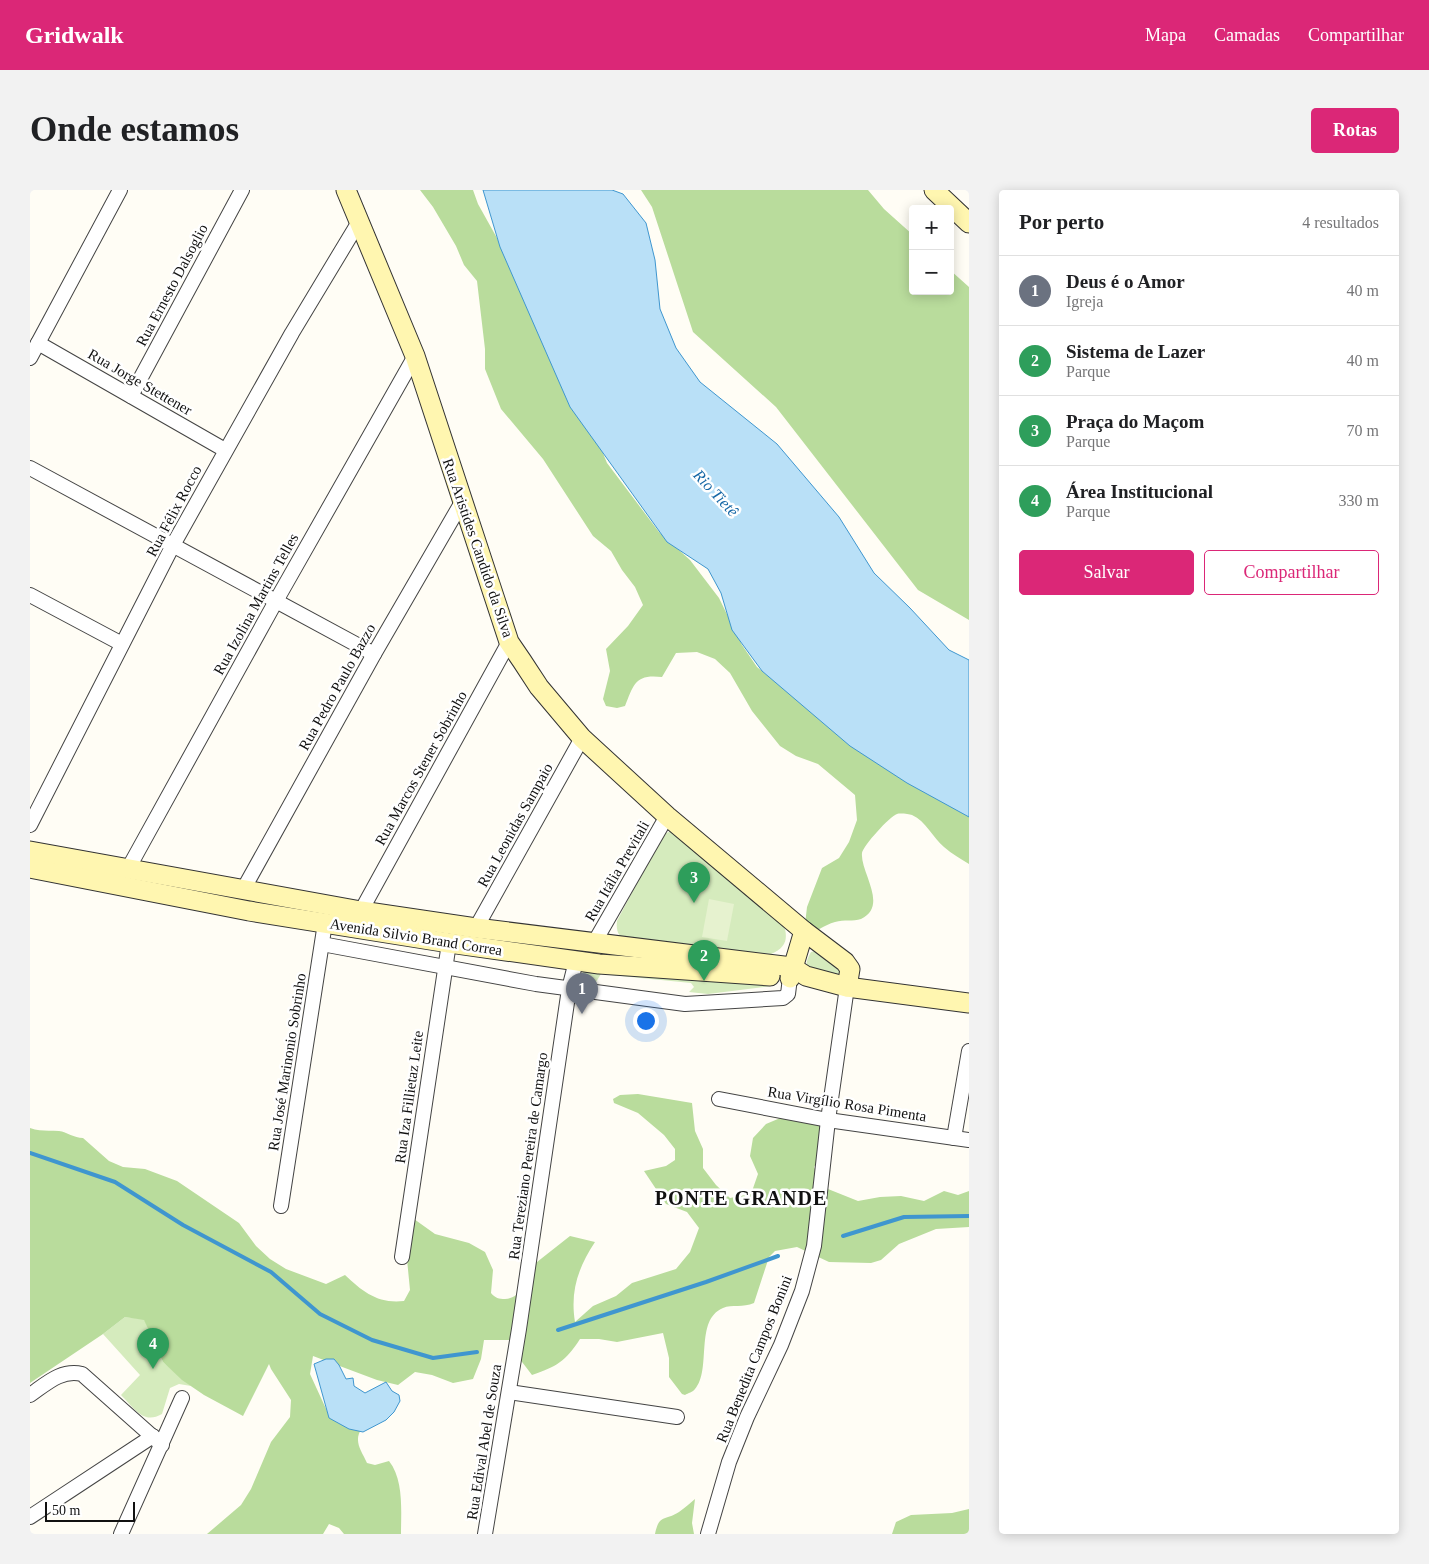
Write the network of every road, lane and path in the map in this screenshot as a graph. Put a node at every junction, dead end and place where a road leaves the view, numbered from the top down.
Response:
1 (120, 190) edge
2 (242, 190) edge
3 (346, 190) edge
4 (934, 190) edge
5 (360, 220) junction
6 (969, 223) edge
7 (38, 343) junction
8 (414, 356) junction
9 (30, 358) edge
10 (131, 396) junction
11 (225, 450) junction
12 (30, 468) edge
13 (462, 502) junction
14 (173, 545) junction
15 (30, 595) edge
16 (276, 601) junction
17 (509, 642) junction
18 (122, 644) junction
19 (374, 654) junction
20 (582, 738) junction
21 (667, 816) junction
22 (30, 825) edge
23 (30, 851) edge
24 (30, 868) edge
25 (128, 869) junction
26 (243, 890) junction
27 (361, 911) junction
28 (325, 923) junction
29 (476, 928) junction
30 (804, 931) junction
31 (449, 943) junction
32 (594, 943) junction
33 (322, 944) junction
34 (576, 960) junction
35 (445, 968) junction
36 (796, 974) junction
37 (847, 987) junction
38 (569, 989) junction
39 (969, 1003) edge
40 (969, 1052) edge
41 (719, 1098) dead end
42 (828, 1120) junction
43 (954, 1138) junction
44 (969, 1140) edge
45 (281, 1206) dead end
46 (402, 1257) dead end
47 (515, 1356) joint
48 (509, 1392) junction
49 (30, 1395) edge
50 (182, 1398) dead end
51 (677, 1417) dead end
52 (157, 1440) junction
53 (30, 1516) edge
54 (121, 1534) edge
55 (485, 1534) edge
56 (708, 1534) edge

1 - 7 street
2 - 10 street, Rua Ernesto Dalsoglio
3 - 5 main road, Rua Aristides Candido da Silva
4 - 6 main road
5 - 8 main road, Rua Aristides Candido da Silva
5 - 11 street, Rua Félix Rocco
7 - 9 street
7 - 10 street, Rua Jorge Stettener
8 - 13 main road, Rua Aristides Candido da Silva
8 - 16 street, Rua Izolina Martins Telles
10 - 11 street, Rua Jorge Stettener
11 - 14 street, Rua Félix Rocco
12 - 14 street
13 - 17 main road, Rua Aristides Candido da Silva
13 - 19 street, Rua Pedro Paulo Bazzo
14 - 16 street
14 - 18 street, Rua Félix Rocco
15 - 18 street
16 - 19 street
16 - 25 street, Rua Izolina Martins Telles
17 - 20 main road, Rua Aristides Candido da Silva
17 - 27 street, Rua Marcos Stener Sobrinho
18 - 22 street, Rua Félix Rocco
19 - 26 street, Rua Pedro Paulo Bazzo
20 - 21 main road, Rua Aristides Candido da Silva
20 - 29 street, Rua Leonidas Sampaio
21 - 30 main road, Rua Aristides Candido da Silva
21 - 32 street, Rua Itália Previtali
23 - 25 main road, Avenida Silvio Brand Correa
24 - 28 main road, Avenida Silvio Brand Correa
25 - 26 main road, Avenida Silvio Brand Correa
26 - 27 main road, Avenida Silvio Brand Correa
27 - 29 main road, Avenida Silvio Brand Correa
28 - 31 main road, Avenida Silvio Brand Correa
28 - 33 street, Rua José Marinonio Sobrinho
29 - 32 main road, Avenida Silvio Brand Correa
30 - 36 main road
30 - 37 main road, Rua Aristides Candido da Silva
31 - 34 main road, Avenida Silvio Brand Correa
31 - 35 street, Rua Iza Fillietaz Leite
32 - 36 main road, Avenida Silvio Brand Correa
33 - 35 street
33 - 45 street, Rua José Marinonio Sobrinho
34 - 36 main road, Avenida Silvio Brand Correa
34 - 38 street, Rua Tereziano Pereira de Camargo
35 - 38 street
35 - 46 street, Rua Iza Fillietaz Leite
36 - 37 main road
36 - 38 street
37 - 39 main road
37 - 42 street, Rua Benedita Campos Bonini
38 - 47 street, Rua Tereziano Pereira de Camargo
40 - 43 street
41 - 42 street, Rua Virgílio Rosa Pimenta
42 - 43 street, Rua Virgílio Rosa Pimenta
42 - 56 street, Rua Benedita Campos Bonini
43 - 44 street, Rua Virgílio Rosa Pimenta
47 - 48 street, Rua Edival Abel de Souza
48 - 51 street
48 - 55 street, Rua Edival Abel de Souza
49 - 52 street
50 - 52 street
52 - 53 street
52 - 54 street

